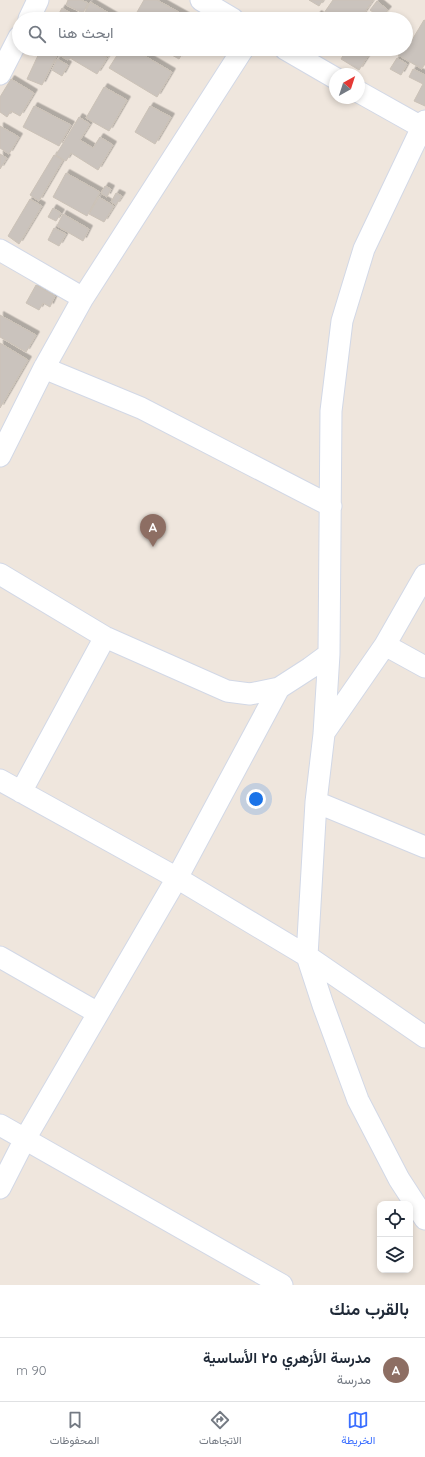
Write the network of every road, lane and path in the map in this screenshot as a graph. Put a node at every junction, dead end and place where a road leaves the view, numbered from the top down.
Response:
1 (38, 0) edge
2 (201, 0) edge
3 (32, 12) edge
4 (222, 12) edge
5 (12, 51) edge
6 (239, 56) edge
7 (297, 56) edge
8 (0, 74) edge
9 (329, 75) edge
10 (365, 95) edge
11 (424, 126) edge
12 (0, 250) edge
13 (83, 298) junction
14 (44, 368) junction
15 (6, 432) edge
16 (0, 456) edge
17 (331, 506) junction
18 (0, 574) edge
19 (425, 575) edge
20 (105, 637) junction
21 (385, 645) junction
22 (329, 654) junction
23 (425, 667) edge
24 (279, 688) junction
25 (324, 734) junction
26 (0, 780) edge
27 (21, 792) junction
28 (316, 802) junction
29 (425, 847) edge
30 (177, 878) junction
31 (307, 956) junction
32 (0, 957) edge
33 (98, 1013) junction
34 (425, 1037) edge
35 (0, 1125) edge
36 (25, 1139) junction
37 (0, 1188) edge
38 (425, 1219) edge
39 (282, 1285) edge

1 - 3 street
2 - 4 street
5 - 8 street
6 - 13 street
7 - 9 street
10 - 11 street
11 - 17 street
12 - 13 street
13 - 14 street
14 - 15 street
14 - 17 street
15 - 16 street
17 - 22 street
18 - 20 street
19 - 21 street
20 - 24 street
20 - 27 street
21 - 23 street
21 - 25 street
22 - 24 street
22 - 25 street
24 - 30 street
25 - 28 street
26 - 27 street
27 - 30 street
28 - 29 street
28 - 31 street
30 - 31 street
30 - 33 street
31 - 34 street
31 - 38 street
32 - 33 street
33 - 36 street
35 - 36 street
36 - 37 street
36 - 39 street

